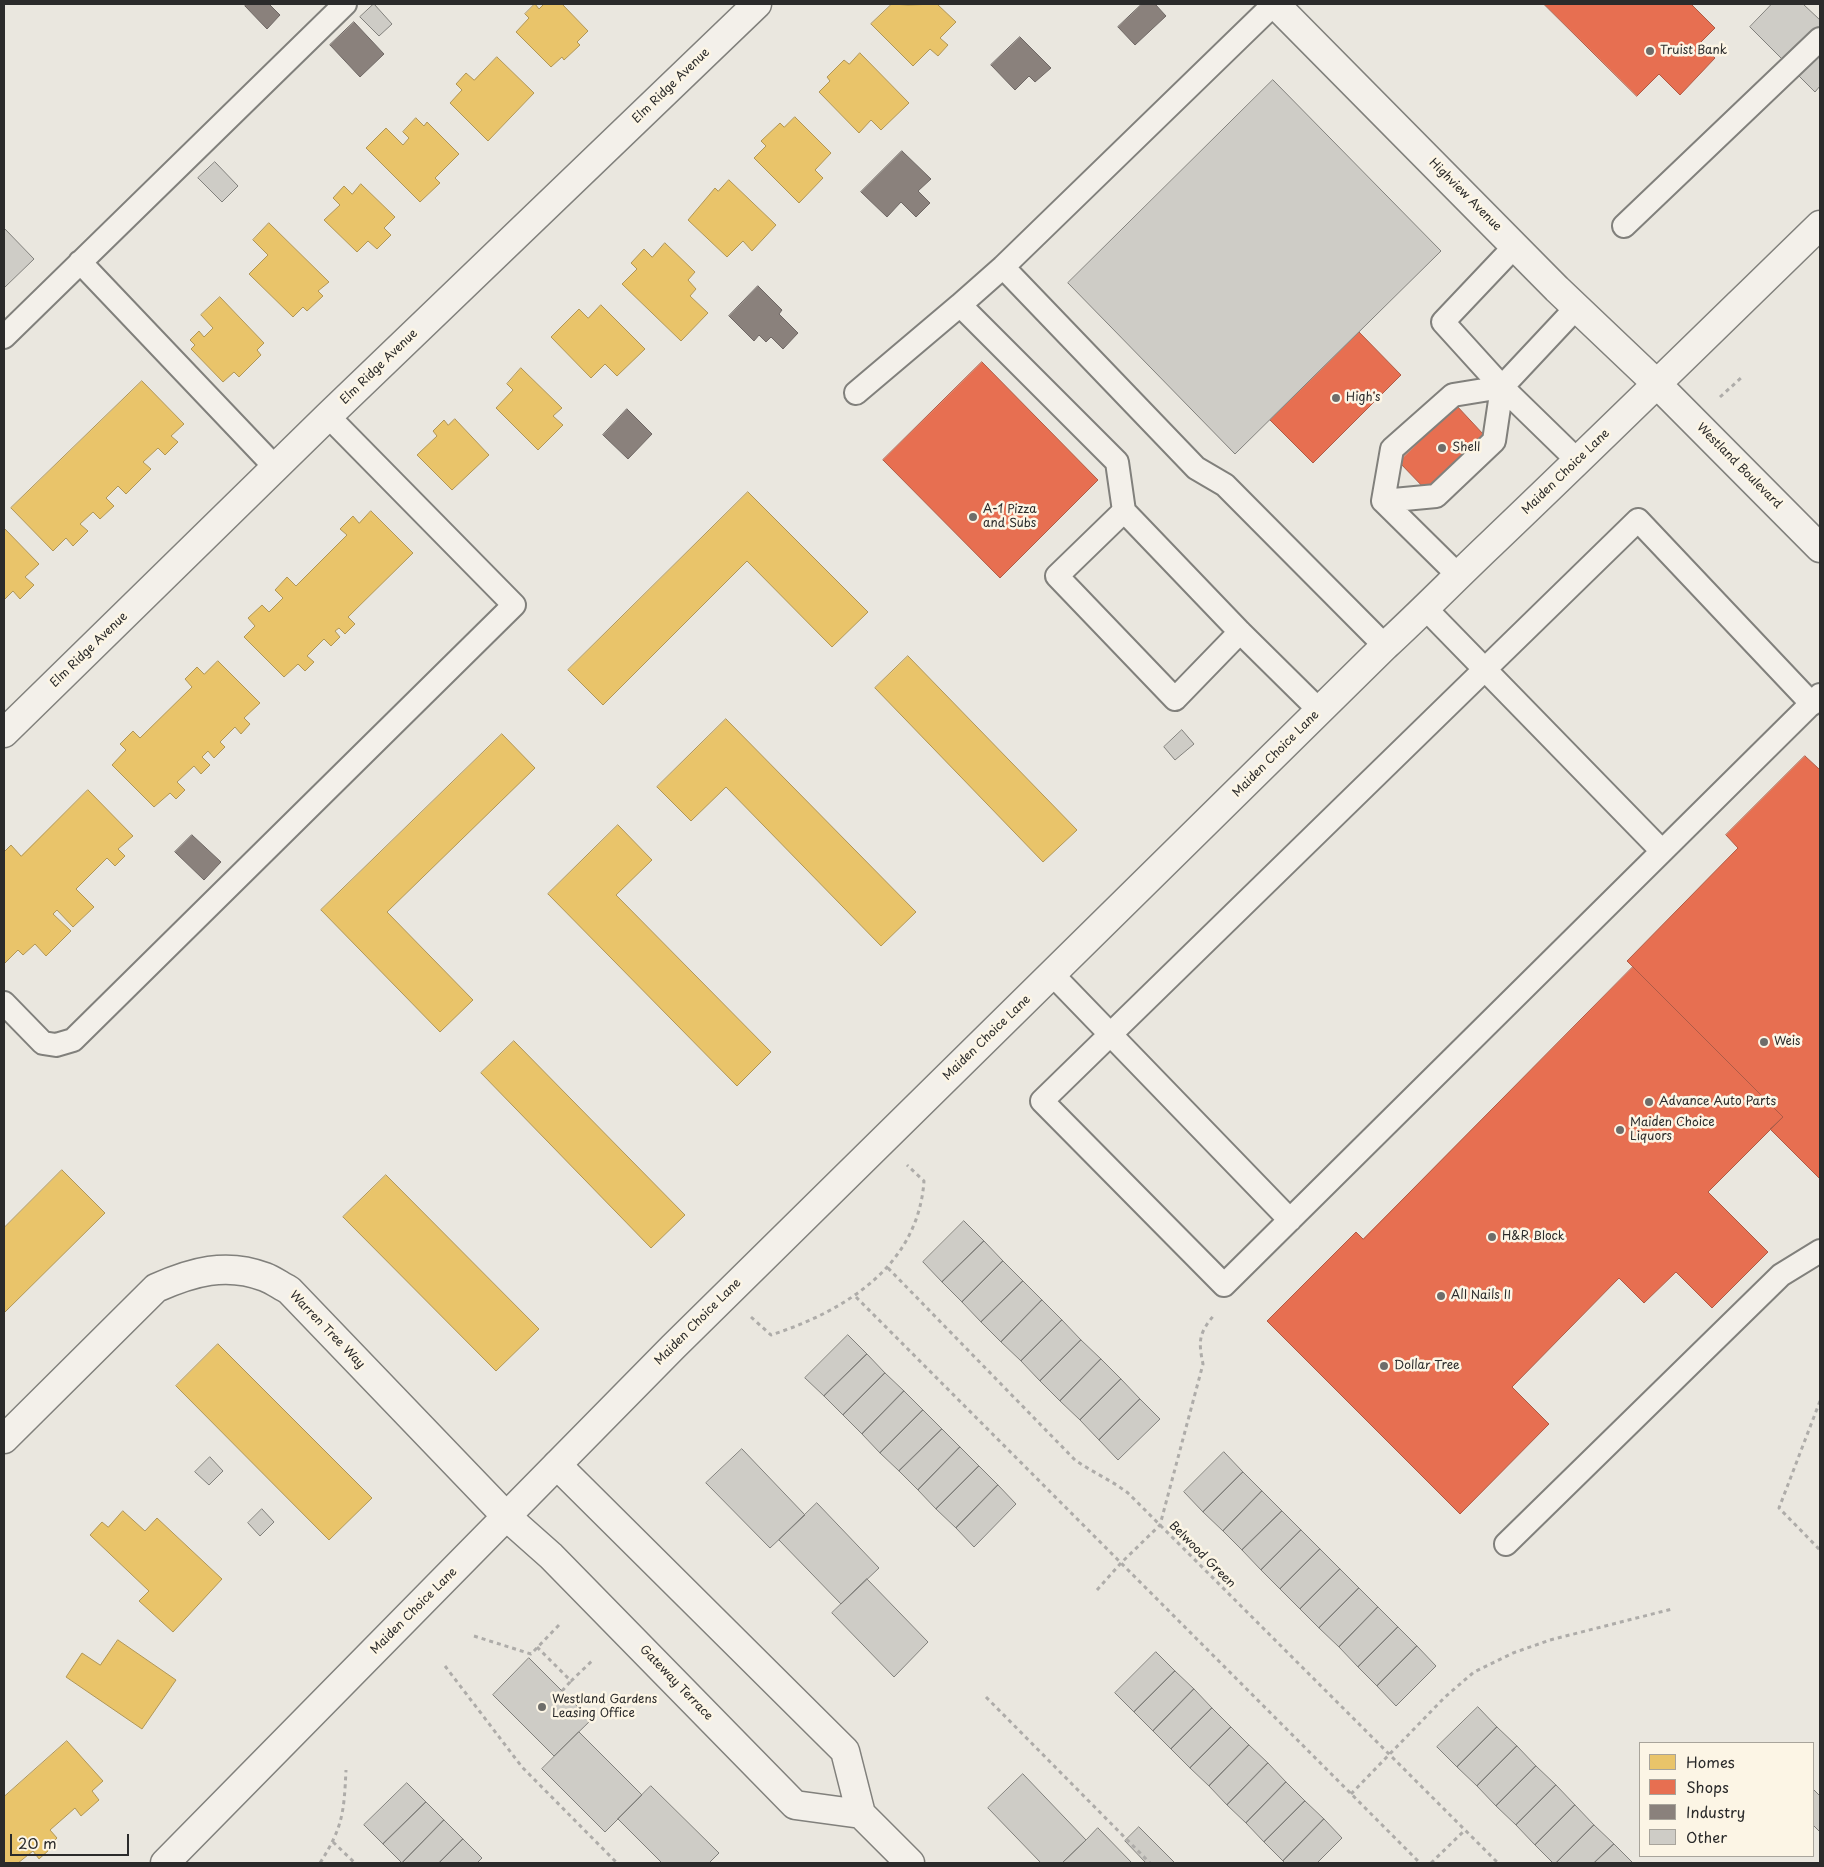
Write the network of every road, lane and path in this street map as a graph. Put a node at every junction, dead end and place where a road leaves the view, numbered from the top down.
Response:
1 (345, 4) edge
2 (757, 4) edge
3 (1275, 4) edge
4 (1820, 39) edge
5 (1820, 224) edge
6 (1624, 226) dead end
7 (1516, 246) junction
8 (80, 262) junction
9 (1004, 267) junction
10 (960, 305) junction
11 (1576, 307) junction
12 (4, 337) edge
13 (1657, 384) junction
14 (1502, 387) junction
15 (856, 393) dead end
16 (328, 416) junction
17 (1578, 461) junction
18 (275, 467) junction
19 (1383, 501) junction
20 (1124, 510) junction
21 (1820, 548) edge
22 (1458, 575) junction
23 (1426, 609) junction
24 (1240, 632) junction
25 (1385, 646) junction
26 (1485, 669) junction
27 (1816, 700) edge
28 (1320, 711) junction
29 (4, 733) edge
30 (1662, 851) junction
31 (1052, 974) junction
32 (4, 1003) edge
33 (1110, 1034) junction
34 (882, 1142) junction
35 (1290, 1220) junction
36 (1820, 1251) edge
37 (888, 1268) junction
38 (727, 1294) junction
39 (856, 1296) junction
40 (1219, 1310) dead end
41 (1820, 1401) edge
42 (4, 1439) edge
43 (557, 1465) junction
44 (507, 1517) junction
45 (1160, 1525) junction
46 (1506, 1544) dead end
47 (1820, 1550) edge
48 (1121, 1563) junction
49 (1098, 1590) dead end
50 (1672, 1609) dead end
51 (559, 1624) dead end
52 (474, 1636) dead end
53 (537, 1647) junction
54 (594, 1659) dead end
55 (445, 1666) dead end
56 (572, 1681) junction
57 (562, 1691) dead end
58 (986, 1697) dead end
59 (1389, 1755) junction
60 (346, 1770) dead end
61 (1351, 1794) junction
62 (861, 1814) junction
63 (1465, 1830) junction
64 (334, 1842) junction
65 (165, 1863) edge
66 (320, 1863) edge
67 (355, 1863) edge
68 (617, 1863) edge
69 (910, 1863) edge
70 (1150, 1863) edge
71 (1420, 1863) edge
72 (1431, 1863) edge
73 (1498, 1863) edge

1 - 8 lane
2 - 16 street, Elm Ridge Avenue
3 - 7 street, Highview Avenue
3 - 9 lane
4 - 6 lane
5 - 13 street, Maiden Choice Lane
7 - 11 street, Highview Avenue
7 - 14 lane
8 - 12 lane
8 - 18 lane
9 - 10 lane
9 - 25 lane
10 - 15 lane
10 - 20 lane
11 - 13 street, Highview Avenue
11 - 14 lane
13 - 17 street, Maiden Choice Lane
13 - 21 street, Westland Boulevard
14 - 17 lane
14 - 19 lane
14 - 19 lane
16 - 18 street, Elm Ridge Avenue
16 - 32 lane
17 - 22 street, Maiden Choice Lane
18 - 29 street, Elm Ridge Avenue
19 - 22 lane
20 - 24 lane
20 - 24 lane
22 - 23 street, Maiden Choice Lane
23 - 25 street, Maiden Choice Lane
23 - 26 lane
24 - 28 lane
25 - 28 street, Maiden Choice Lane
26 - 27 lane
26 - 30 lane
26 - 33 lane
27 - 30 lane
28 - 31 street, Maiden Choice Lane
30 - 35 lane
31 - 33 lane
31 - 34 street, Maiden Choice Lane
33 - 35 lane
33 - 35 lane
34 - 37 path
34 - 38 street, Maiden Choice Lane
36 - 46 lane
37 - 39 path
37 - 45 path, Belwood Green
38 - 39 path
38 - 43 street, Maiden Choice Lane
39 - 48 path
40 - 45 path
41 - 47 path
42 - 44 street, Warren Tree Way
43 - 44 street, Maiden Choice Lane
43 - 62 street
44 - 62 street, Gateway Terrace
44 - 65 street, Maiden Choice Lane
45 - 48 path
45 - 59 path, Belwood Green
48 - 49 path
48 - 61 path
50 - 59 path
51 - 53 path
52 - 53 path
53 - 56 path
54 - 56 path
55 - 68 path
56 - 57 path
58 - 70 path
59 - 61 path
59 - 63 path, Belwood Green
60 - 64 path
61 - 71 path
62 - 69 street
63 - 72 path
63 - 73 path, Belwood Green
64 - 66 path
64 - 67 path

